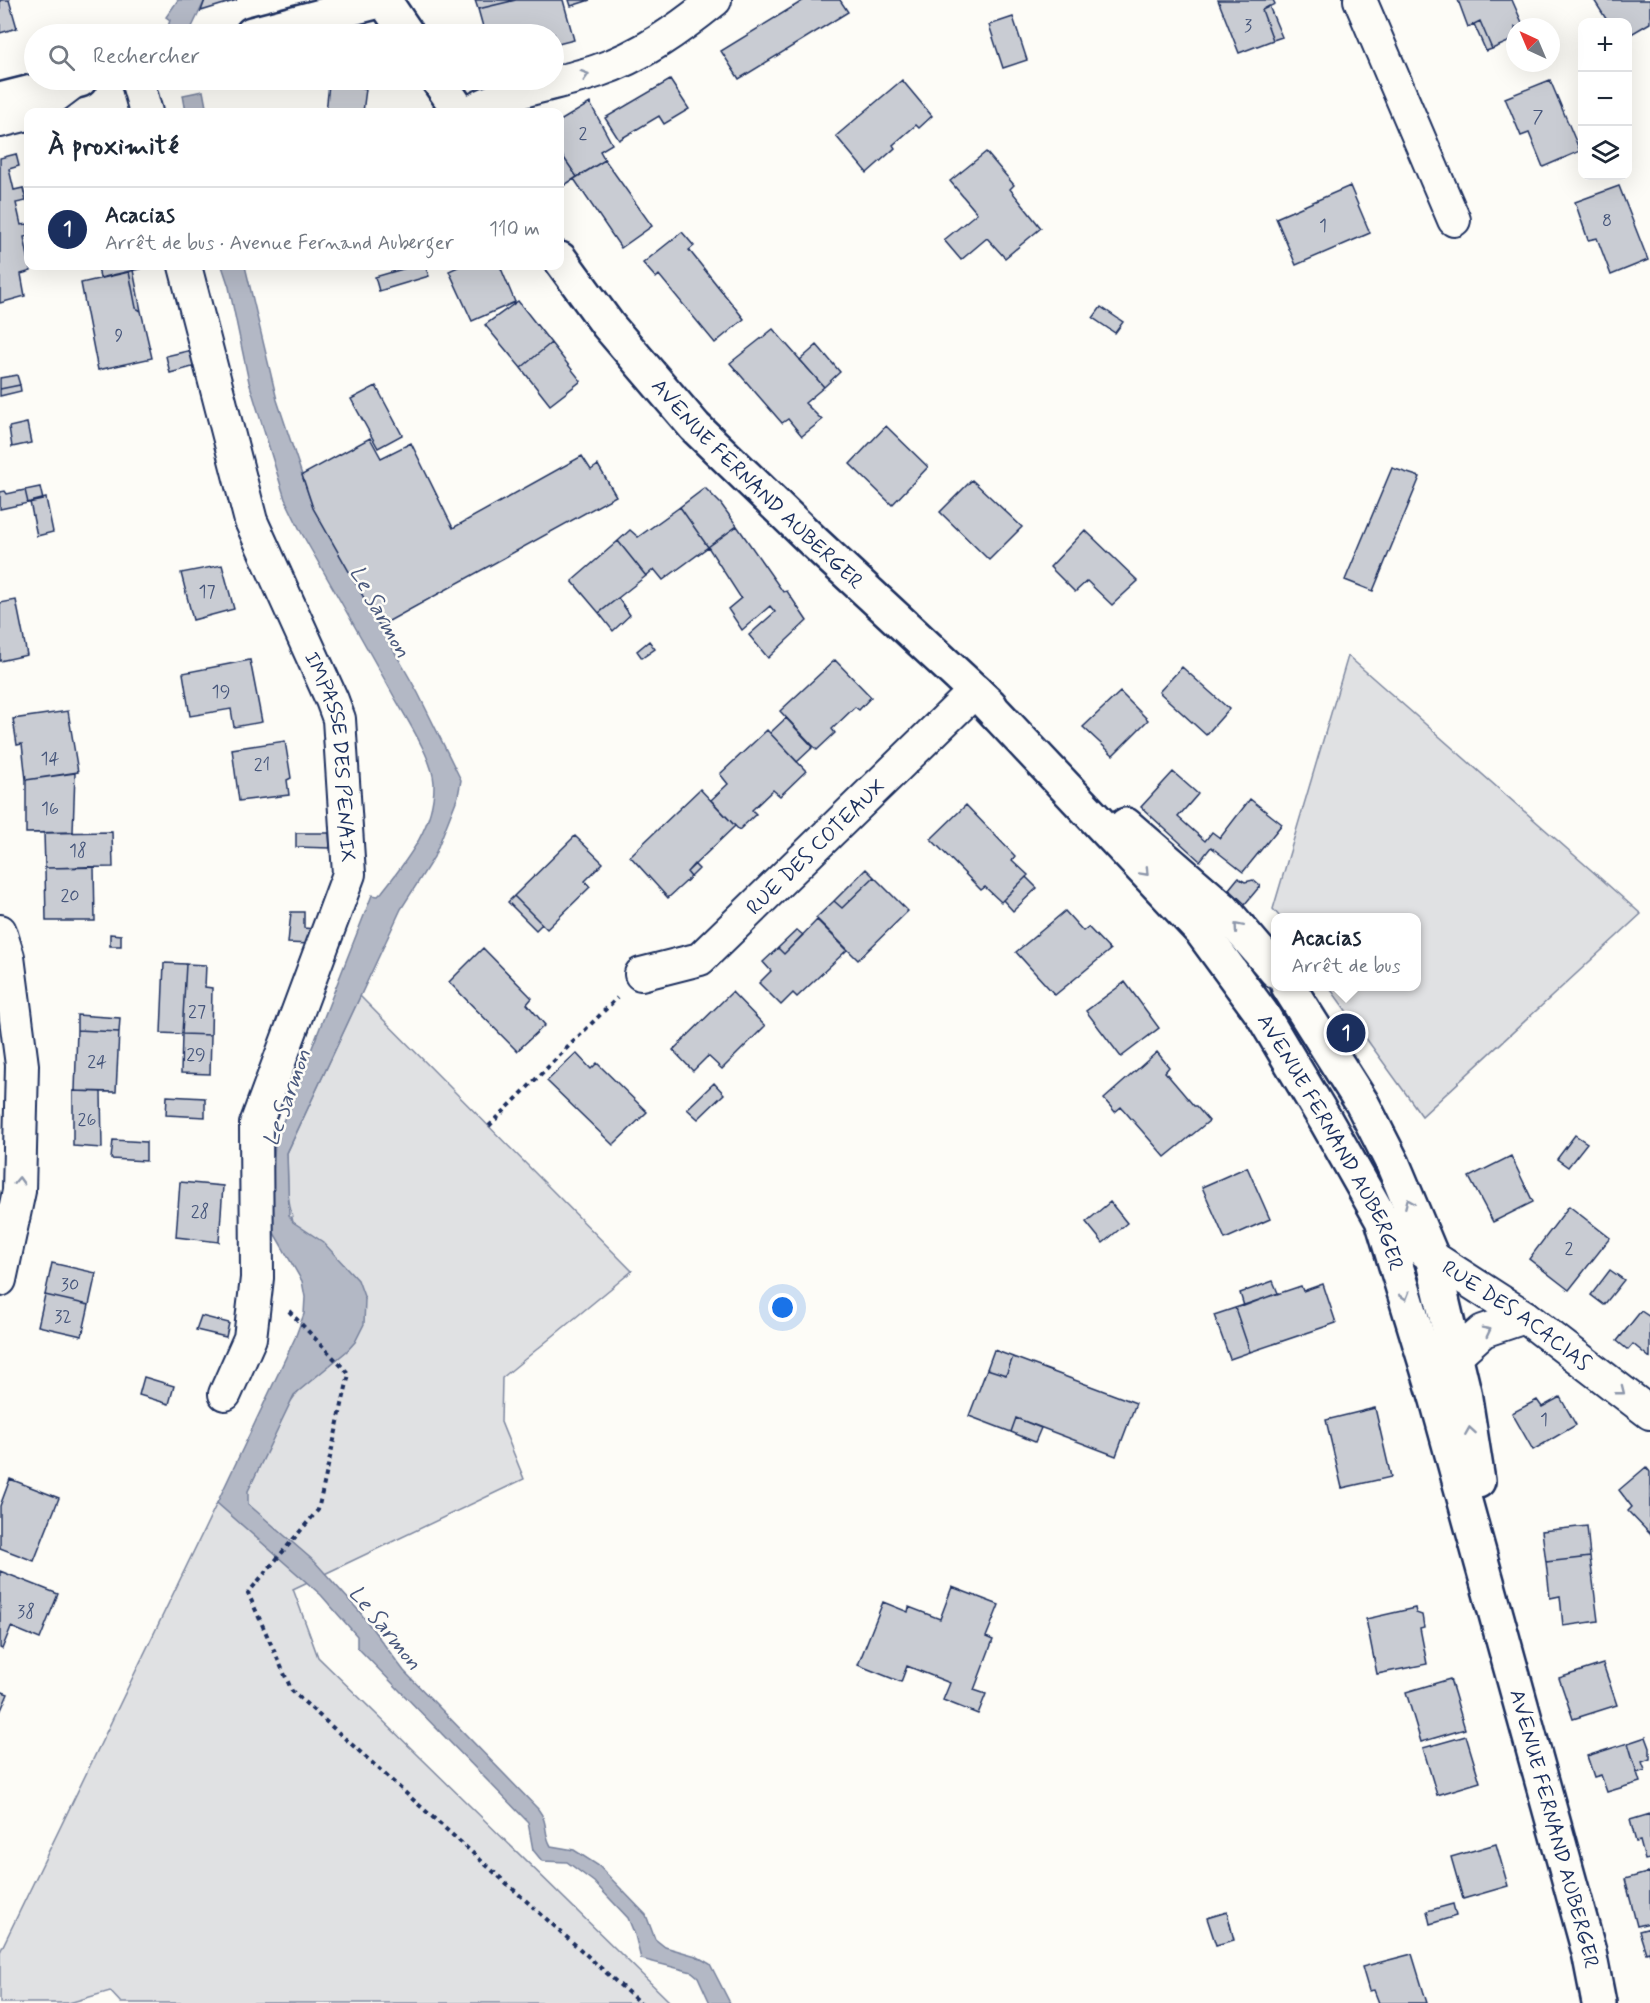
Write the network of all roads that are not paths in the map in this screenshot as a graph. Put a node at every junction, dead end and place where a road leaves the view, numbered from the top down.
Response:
1 (384, 0) edge
2 (715, 0) edge
3 (1360, 0) edge
4 (291, 24) edge
5 (400, 24) edge
6 (564, 81) edge
7 (39, 90) edge
8 (64, 90) edge
9 (140, 90) edge
10 (445, 90) edge
11 (532, 90) edge
12 (0, 100) edge
13 (40, 108) edge
14 (145, 108) edge
15 (457, 108) edge
16 (478, 108) edge
17 (24, 115) edge
18 (0, 121) edge
19 (1454, 220) dead end
20 (564, 264) edge
21 (186, 270) edge
22 (975, 692) junction
23 (0, 931) edge
24 (1271, 966) edge
25 (641, 974) road end
26 (1291, 991) edge
27 (1382, 1220) junction
28 (1432, 1257) junction
29 (0, 1280) edge
30 (1525, 1317) junction
31 (1455, 1356) junction
32 (225, 1394) dead end
33 (1650, 1413) edge
34 (1507, 1654) junction
35 (1599, 2003) edge

1 - 4 main road
1 - 5 main road
6 -> 2 street
3 - 19 street
7 - 12 main road
8 - 13 street
9 - 14 street
10 - 15 main road
16 -> 11 street
17 - 18 street
20 - 22 main road, AVENUE FERNAND AUBERGER
21 - 32 street, IMPASSE DES PENAIX
24 -> 22 main road, AVENUE FERNAND AUBERGER
22 - 25 street, RUE DES COTEAUX
22 -> 27 main road, AVENUE FERNAND AUBERGER
29 -> 23 street
28 -> 26 main road, AVENUE FERNAND AUBERGER
27 - 28 street, RUE DES ACACIAS
27 -> 34 main road, AVENUE FERNAND AUBERGER
28 - 30 street, RUE DES ACACIAS
28 - 31 main road, AVENUE FERNAND AUBERGER
31 -> 30 street
30 -> 33 street, RUE DES ACACIAS
34 -> 31 main road, AVENUE FERNAND AUBERGER
34 - 35 main road, AVENUE FERNAND AUBERGER

